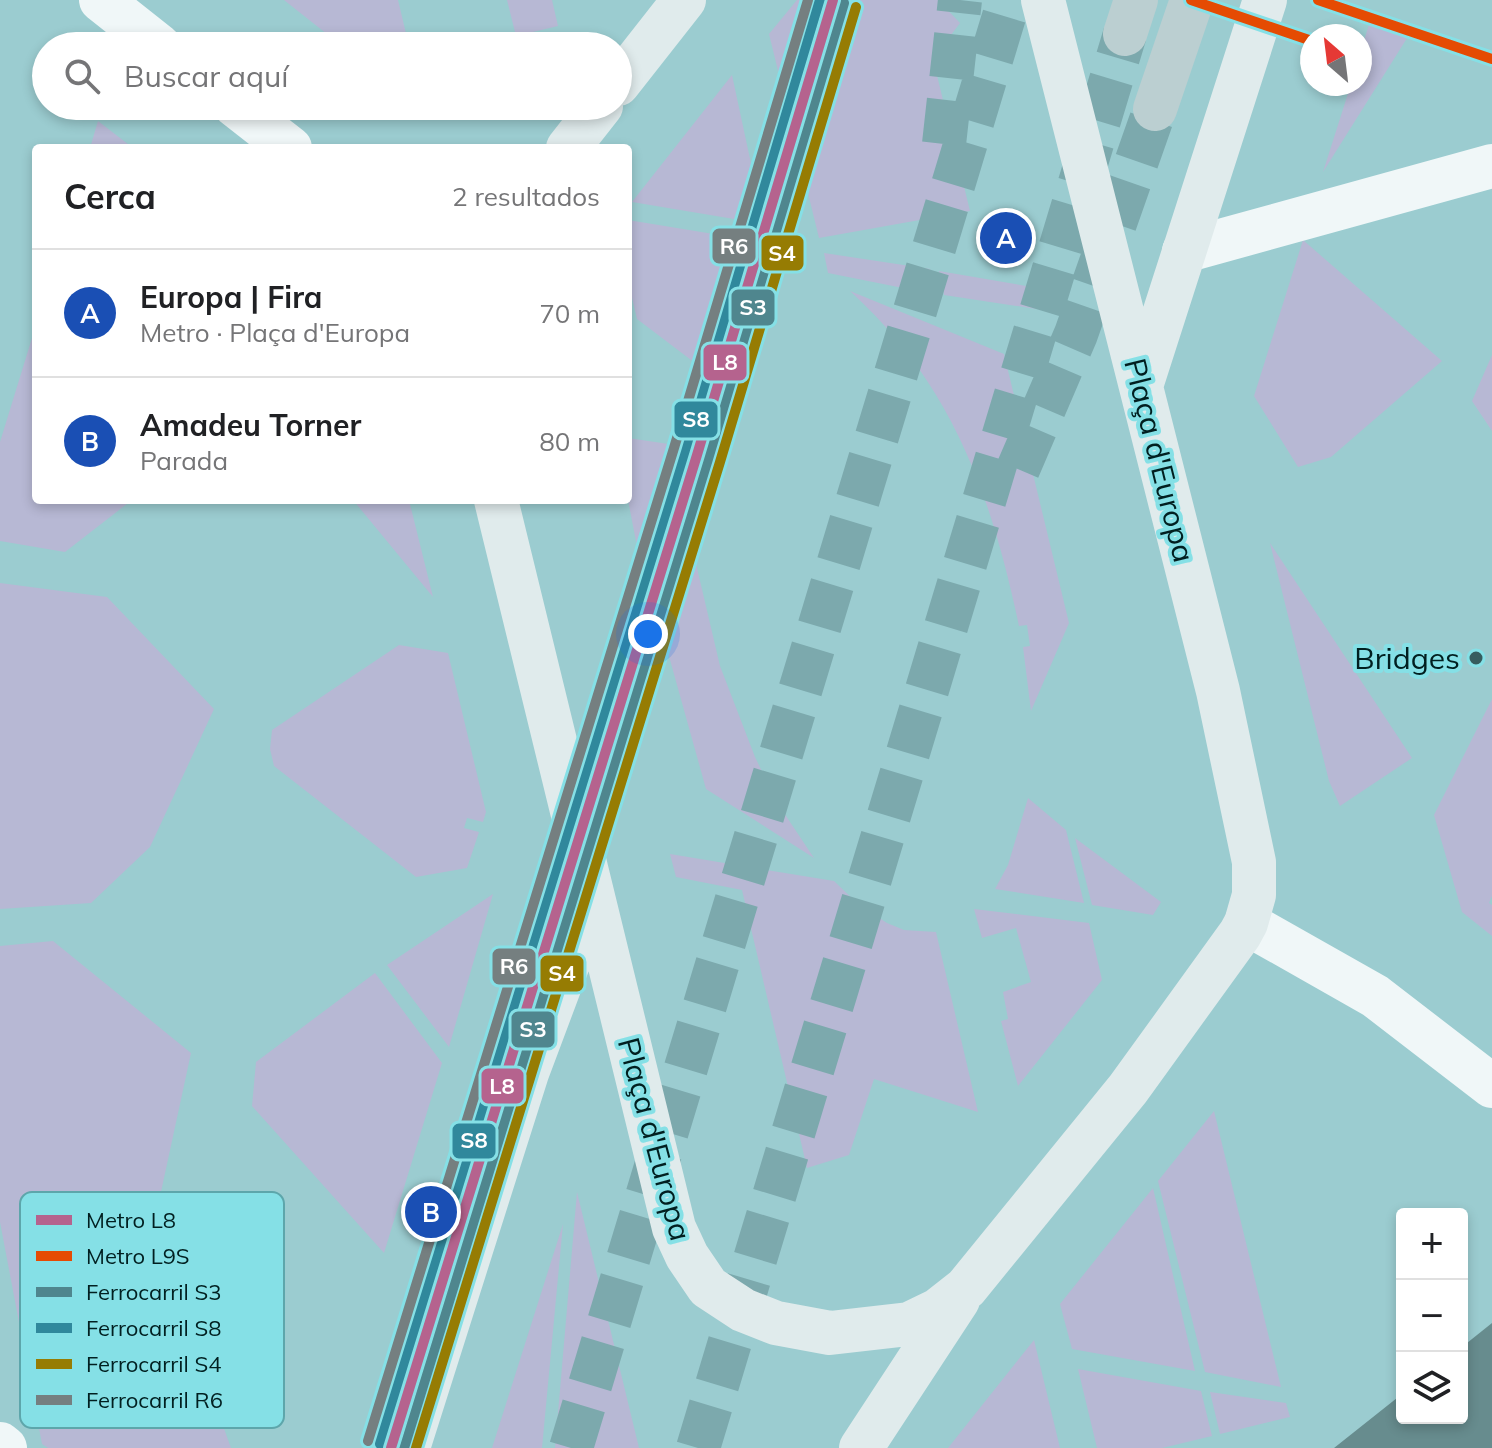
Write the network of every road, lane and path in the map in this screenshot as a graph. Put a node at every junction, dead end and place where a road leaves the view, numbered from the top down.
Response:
1 (101, 0) edge
2 (684, 0) edge
3 (1043, 0) edge
4 (1192, 0) edge
5 (1265, 0) edge
6 (141, 32) edge
7 (632, 66) edge
8 (1155, 109) tunnel mouth
9 (254, 120) edge
10 (590, 120) edge
11 (285, 144) edge
12 (571, 144) edge
13 (1492, 166) edge
14 (1184, 251) junction
15 (1141, 386) junction
16 (497, 504) edge
17 (593, 897) junction
18 (1246, 923) junction
19 (1492, 1086) edge
20 (966, 1288) junction
21 (0, 1444) edge
22 (5, 1448) edge
23 (408, 1448) edge
24 (861, 1448) edge

1 - 6 street
2 - 7 main road
3 - 15 main road, Plaça d'Europa
4 - 8 highway
5 - 14 main road
9 - 11 street
10 - 12 main road
13 - 14 street
14 - 15 main road
15 - 18 main road, Plaça d'Europa
16 - 17 main road, Plaça d'Europa
17 - 20 main road, Plaça d'Europa
17 - 23 main road
18 - 19 street
18 - 20 main road, Plaça d'Europa
20 - 24 main road
21 - 22 street

